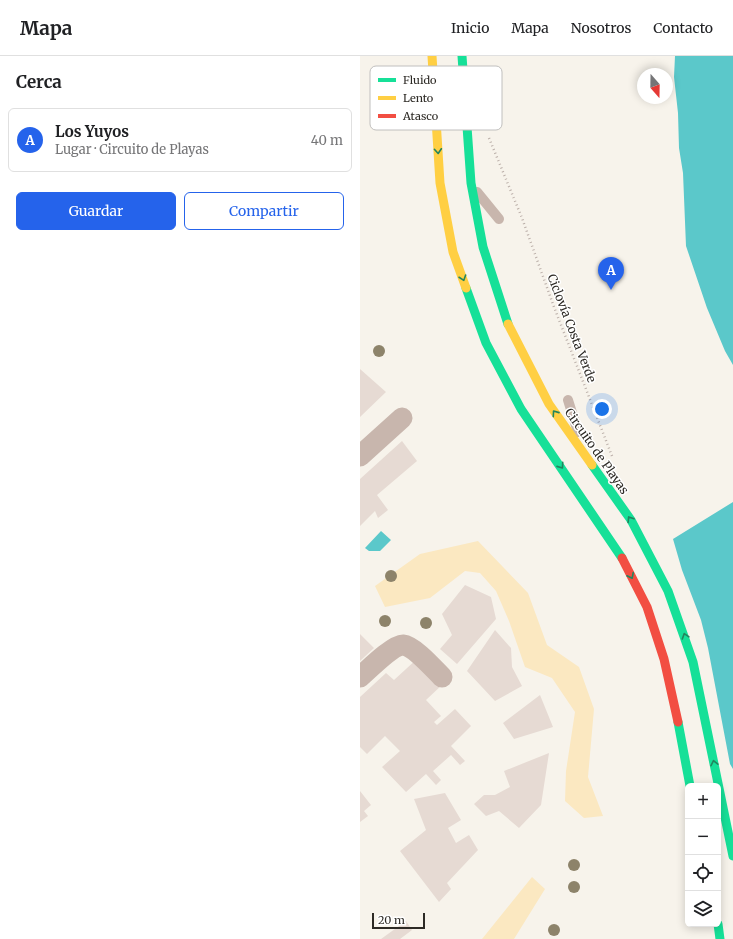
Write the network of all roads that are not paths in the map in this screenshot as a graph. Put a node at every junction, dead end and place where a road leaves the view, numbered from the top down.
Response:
1 (432, 56) edge
2 (462, 56) edge
3 (433, 66) edge
4 (463, 66) edge
5 (437, 130) edge
6 (467, 130) edge
7 (470, 183) junction
8 (499, 219) dead end
9 (568, 400) dead end
10 (402, 418) dead end
11 (584, 454) junction
12 (360, 456) edge
13 (360, 677) edge
14 (442, 677) dead end
15 (689, 783) edge
16 (733, 856) edge
17 (718, 927) edge
18 (720, 939) edge

1 -> 3 highway
2 - 4 highway, Circuito de Playas
5 -> 15 highway
6 - 7 highway, Circuito de Playas
7 - 8 lane
11 -> 7 highway, Circuito de Playas
9 - 11 lane
10 - 12 street
16 -> 11 highway, Circuito de Playas
13 - 14 street
17 - 18 highway

